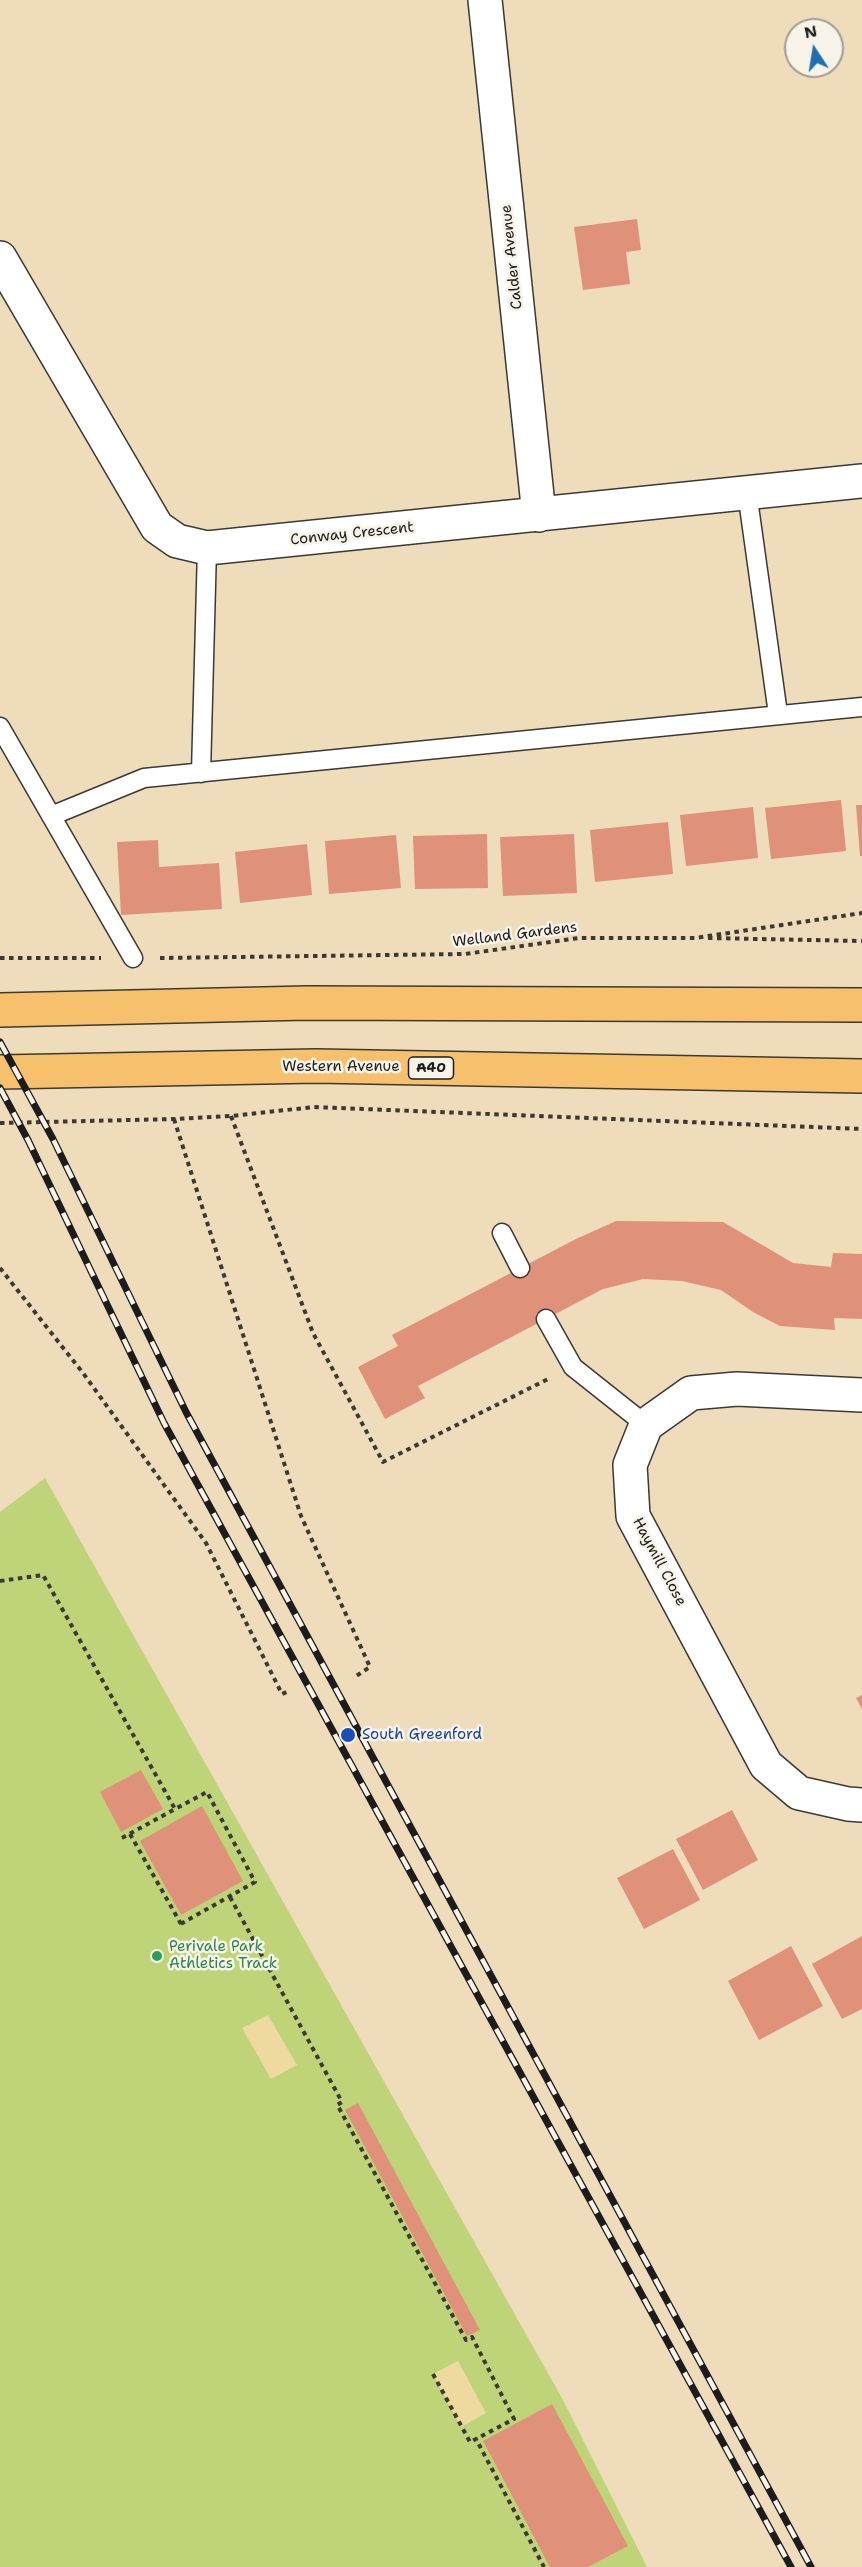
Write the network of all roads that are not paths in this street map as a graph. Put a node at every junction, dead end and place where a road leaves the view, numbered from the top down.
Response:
1 (485, 0) edge
2 (0, 258) edge
3 (862, 481) edge
4 (747, 492) junction
5 (539, 515) junction
6 (207, 548) junction
7 (862, 707) edge
8 (778, 714) junction
9 (0, 728) edge
10 (201, 773) junction
11 (51, 816) junction
12 (133, 958) road end
13 (862, 1005) edge
14 (0, 1010) edge
15 (0, 1072) edge
16 (862, 1076) edge
17 (502, 1233) dead end
18 (520, 1268) dead end
19 (546, 1319) dead end
20 (862, 1395) edge
21 (646, 1425) junction
22 (862, 1805) edge

1 - 5 street, Calder Avenue
2 - 6 street, Conway Crescent
3 - 4 street, Conway Crescent
4 - 5 street, Conway Crescent
4 - 8 lane
5 - 6 street, Conway Crescent
6 - 10 lane
7 - 8 lane
8 - 10 lane
9 - 11 lane
10 - 11 lane
11 - 12 lane
13 - 14 highway
15 - 16 highway, Western Avenue / A40
17 - 18 lane
19 - 21 lane
20 - 21 street
21 - 22 street, Haymill Close

